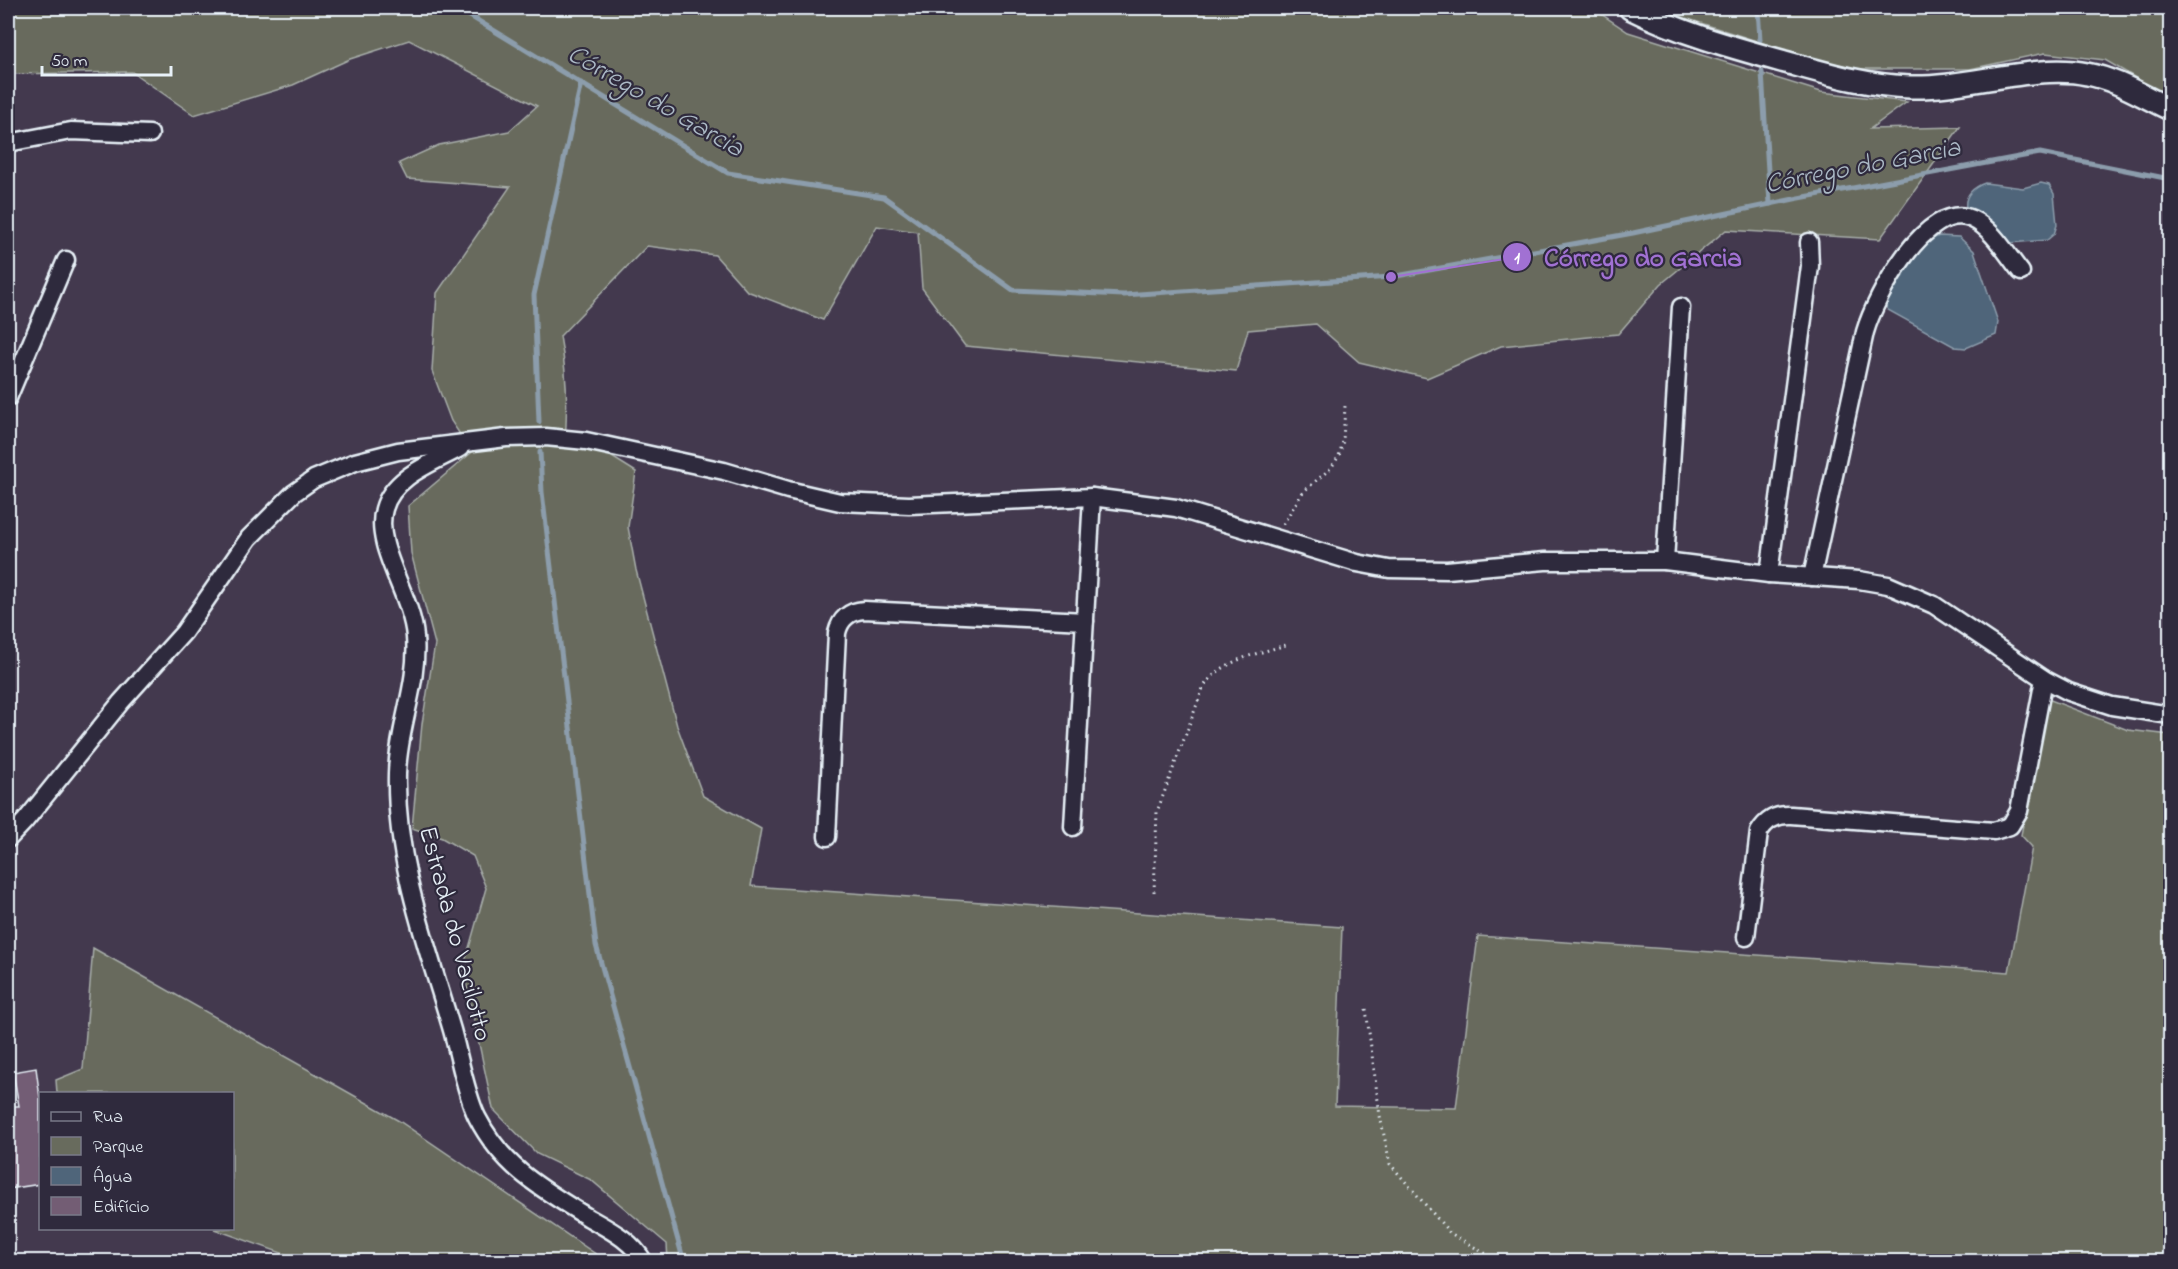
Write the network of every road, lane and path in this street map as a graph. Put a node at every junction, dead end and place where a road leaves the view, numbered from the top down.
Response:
1 (1630, 8) edge
2 (2170, 109) edge
3 (150, 134) dead end
4 (8, 143) edge
5 (1809, 242) dead end
6 (66, 260) dead end
7 (2021, 272) dead end
8 (1681, 307) dead end
9 (8, 398) edge
10 (1345, 406) dead end
11 (466, 444) junction
12 (1092, 497) junction
13 (1276, 539) junction
14 (1665, 561) junction
15 (1769, 574) junction
16 (1812, 577) junction
17 (1085, 621) junction
18 (1289, 644) dead end
19 (2043, 679) junction
20 (2170, 715) edge
21 (1073, 827) dead end
22 (828, 837) dead end
23 (8, 838) edge
24 (1154, 892) dead end
25 (1746, 937) dead end
26 (1365, 1009) dead end
27 (644, 1262) edge
28 (1500, 1262) edge

1 - 2 street
3 - 4 street
5 - 15 street
6 - 9 street
7 - 16 street
8 - 14 street
10 - 13 path
11 - 12 street
11 - 23 street
11 - 27 street, Estrada do Vacilotto
12 - 13 street
12 - 17 street
13 - 14 street
14 - 15 street
15 - 16 street
16 - 19 street
17 - 21 street
17 - 22 street
18 - 24 path
19 - 20 street
19 - 25 street
26 - 28 path

